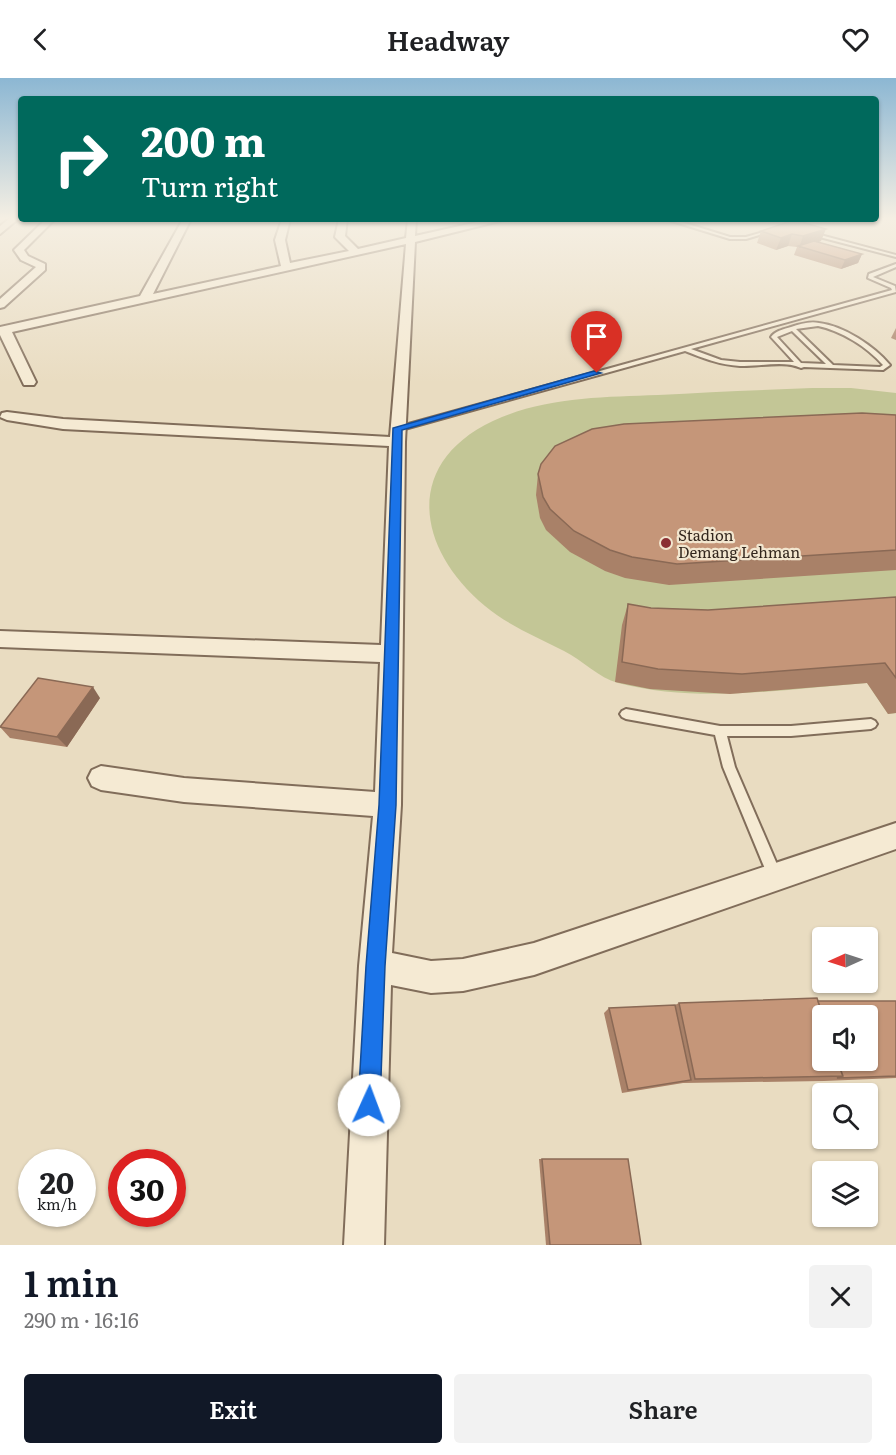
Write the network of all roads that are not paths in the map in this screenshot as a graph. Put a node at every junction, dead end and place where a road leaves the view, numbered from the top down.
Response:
1 (36, 273) edge
2 (158, 273) edge
3 (257, 273) edge
4 (408, 273) edge
5 (875, 273) edge
6 (145, 298) junction
7 (0, 305) edge
8 (793, 329) junction
9 (2, 330) edge
10 (686, 349) junction
11 (801, 366) junction
12 (831, 366) junction
13 (29, 382) dead end
14 (6, 416) dead end
15 (397, 435) junction
16 (0, 639) edge
17 (391, 654) junction
18 (626, 714) dead end
19 (872, 724) dead end
20 (720, 731) junction
21 (101, 778) dead end
22 (388, 805) junction
23 (896, 836) edge
24 (775, 877) junction
25 (375, 966) junction
26 (364, 1245) edge

1 - 7 street
2 - 6 street
3 - 6 street
4 - 15 street
5 - 10 lane
6 - 9 street
8 - 11 lane
8 - 12 lane
8 - 12 lane
9 - 13 street
10 - 11 lane
10 - 15 lane
11 - 12 lane
14 - 15 street
15 - 17 street
16 - 17 street
17 - 22 street
18 - 20 lane
19 - 20 lane
20 - 24 lane
21 - 22 street
22 - 25 street
23 - 24 street
24 - 25 street
25 - 26 street

